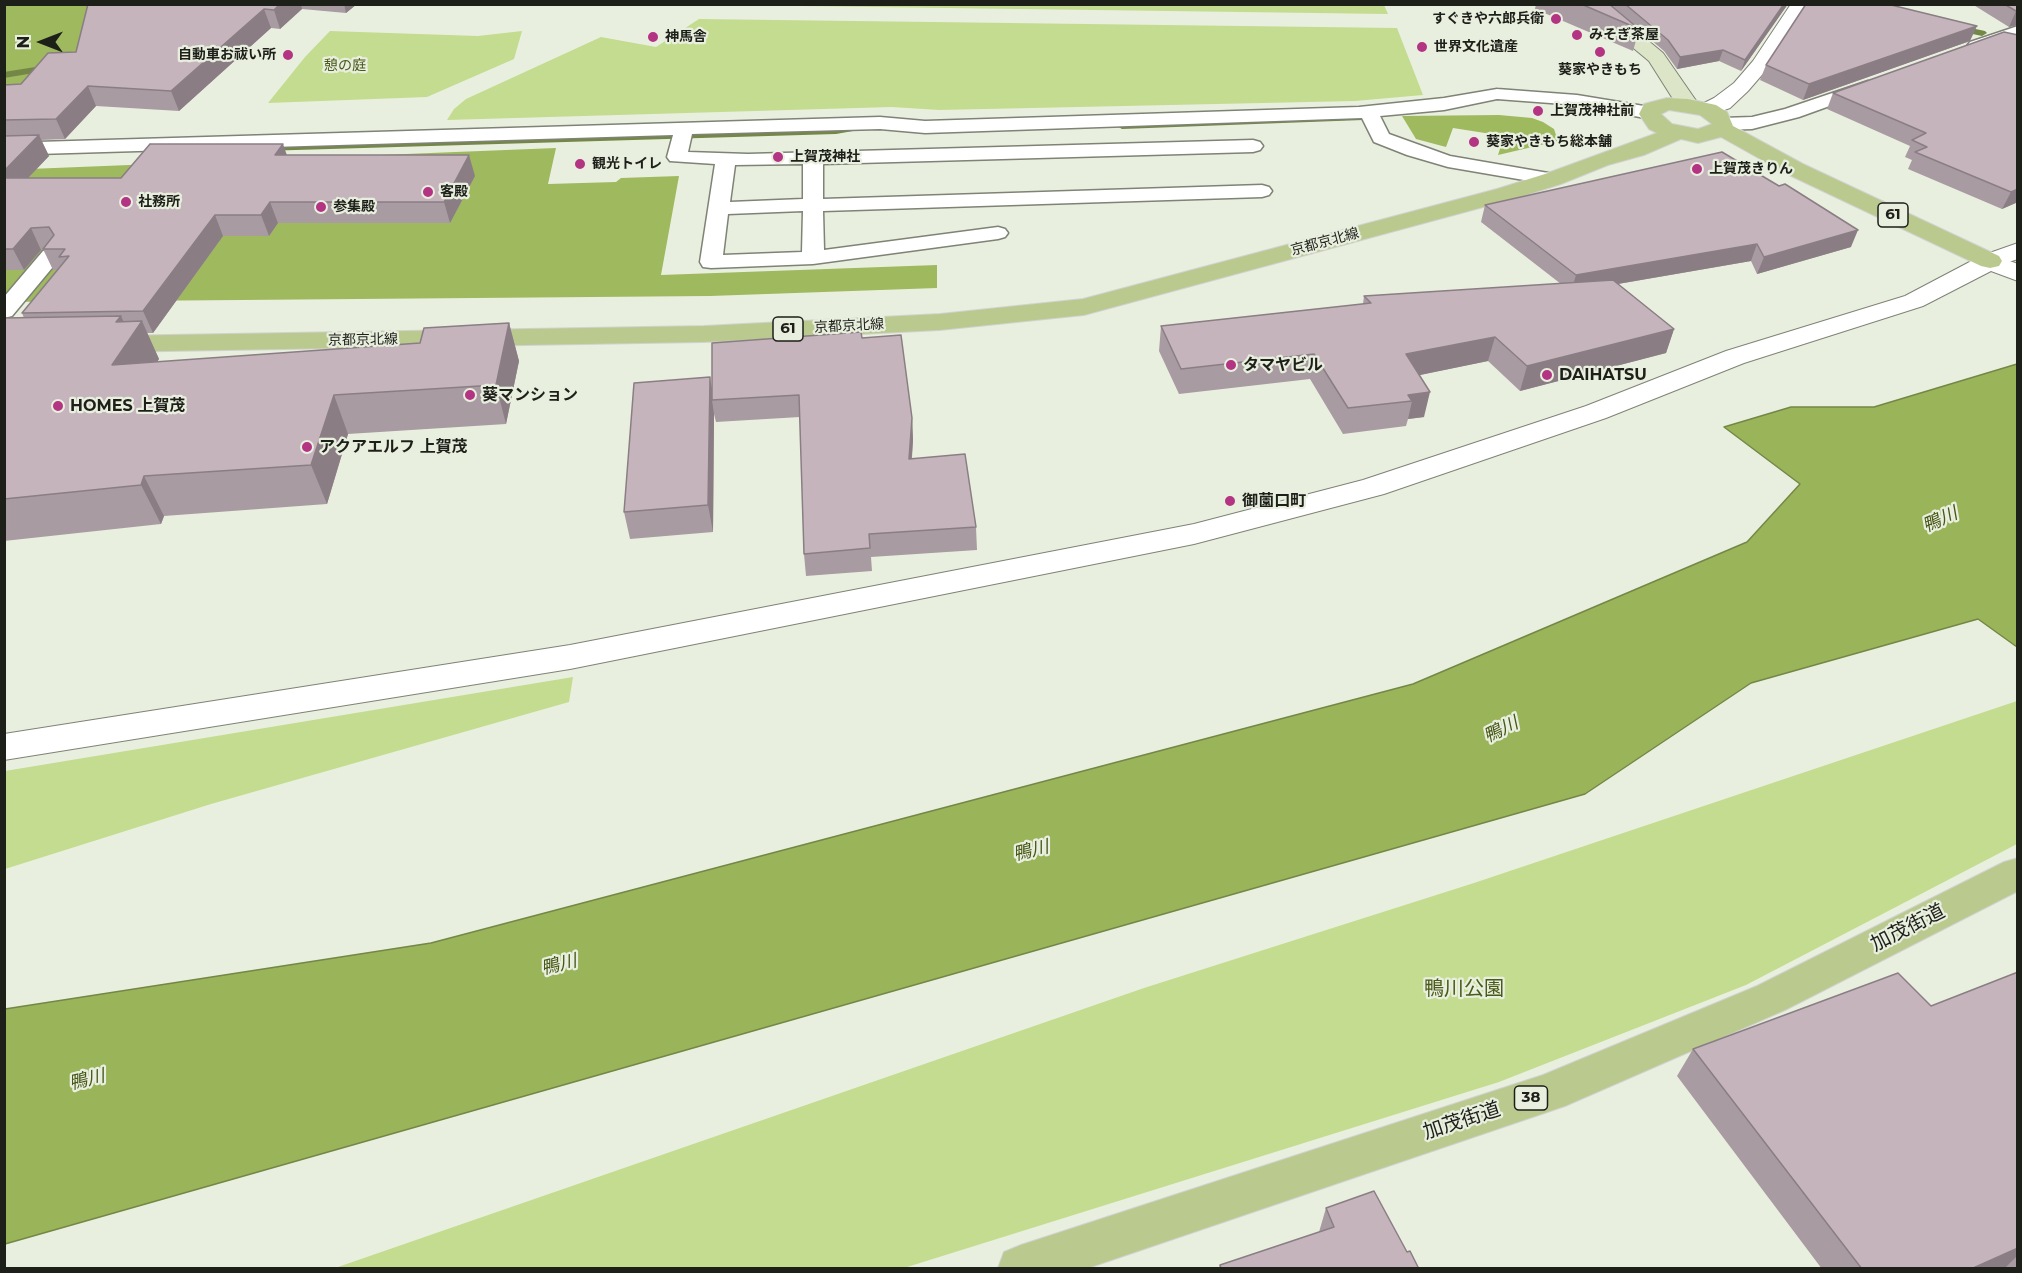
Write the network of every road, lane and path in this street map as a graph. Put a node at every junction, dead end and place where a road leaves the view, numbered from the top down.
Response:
1 (1578, 4) edge
2 (1801, 4) edge
3 (2018, 31) edge
4 (1964, 51) edge
5 (1888, 79) edge
6 (1369, 112) junction
7 (1653, 119) junction
8 (1710, 121) junction
9 (684, 129) junction
10 (1677, 133) junction
11 (1253, 146) dead end
12 (4, 149) edge
13 (813, 158) junction
14 (726, 159) junction
15 (1600, 160) junction
16 (1553, 179) junction
17 (1262, 191) dead end
18 (813, 206) junction
19 (719, 208) junction
20 (998, 233) dead end
21 (51, 256) edge
22 (813, 258) junction
23 (2011, 265) edge
24 (4, 311) edge
25 (88, 345) edge
26 (4, 747) edge
27 (2018, 873) edge
28 (1021, 1269) edge

1 - 8 main road
2 - 8 street
3 - 4 lane
5 - 8 lane
6 - 7 lane
6 - 9 lane
6 - 16 lane
7 - 8 main road, 京都京北線 / 61
7 - 10 main road, 京都京北線 / 61
7 - 15 main road, 京都京北線 / 61
8 - 10 main road, 京都京北線 / 61
8 - 23 main road, 京都京北線 / 61
9 - 12 lane
9 - 14 lane
10 - 15 main road, 京都京北線 / 61
11 - 13 lane
13 - 14 lane
13 - 18 lane
14 - 19 lane
15 - 16 main road, 京都京北線 / 61
16 - 25 main road, 京都京北線 / 61
17 - 18 lane
18 - 19 lane
18 - 22 lane
19 - 22 lane
20 - 22 lane
21 - 24 lane
23 - 26 street
27 - 28 main road, 加茂街道 / 38

